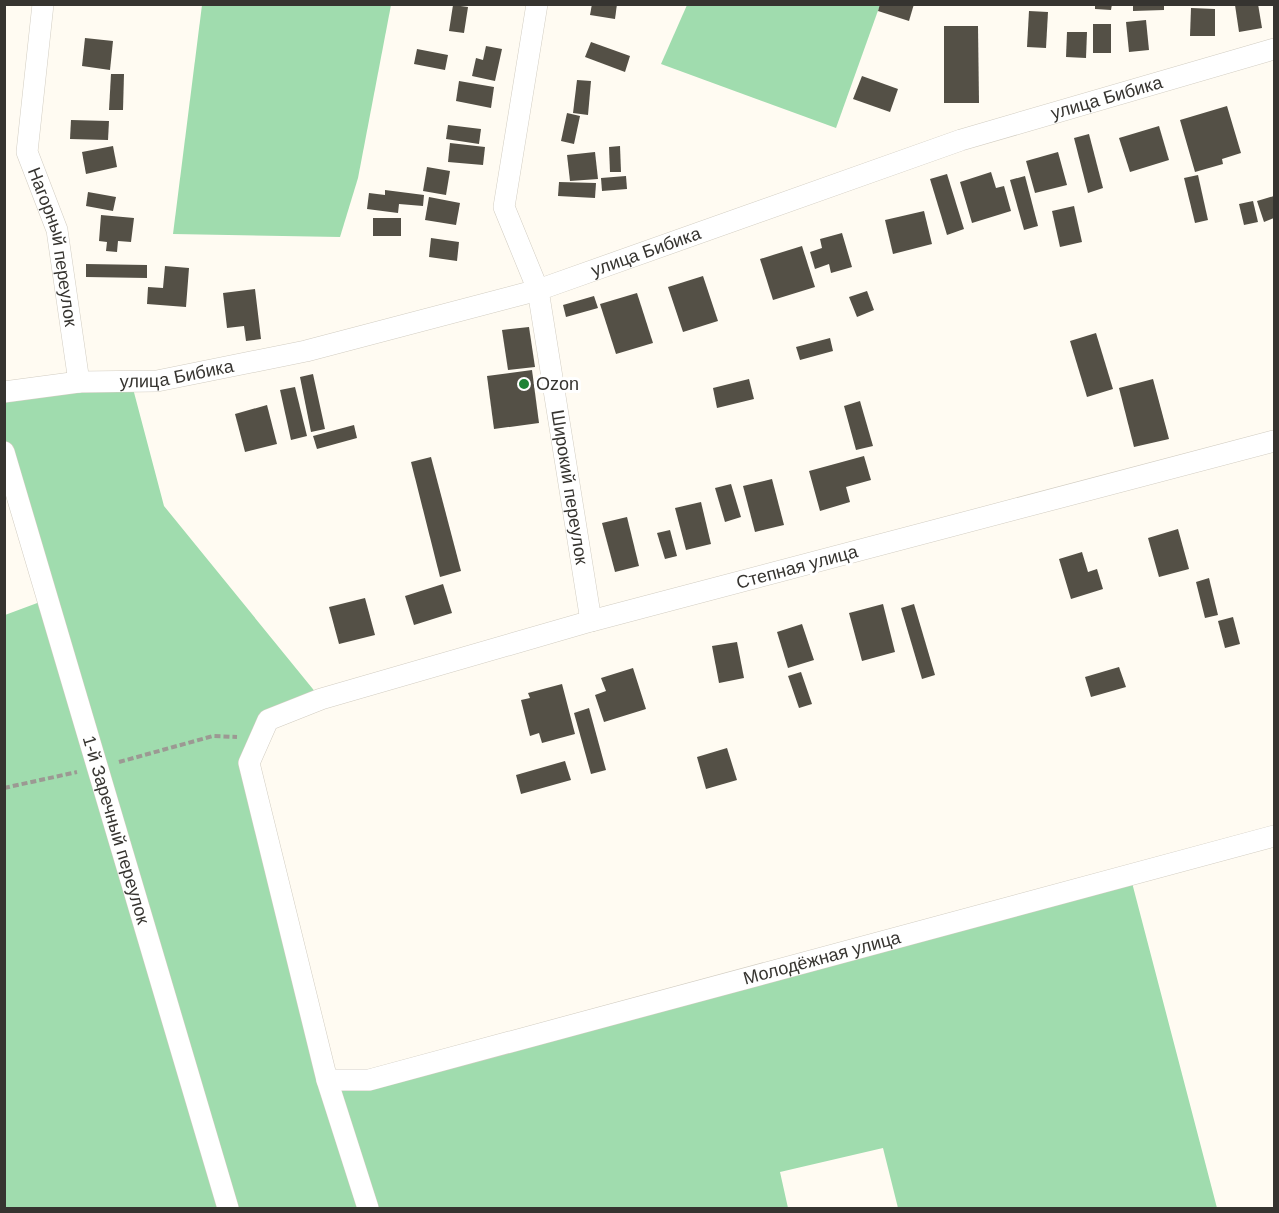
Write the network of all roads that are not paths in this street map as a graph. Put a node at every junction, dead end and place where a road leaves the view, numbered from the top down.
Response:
1 (43, 4) edge
2 (537, 4) edge
3 (1275, 49) edge
4 (538, 290) junction
5 (79, 382) junction
6 (4, 392) edge
7 (1275, 441) edge
8 (4, 452) edge
9 (591, 621) junction
10 (1275, 836) edge
11 (327, 1080) junction
12 (228, 1209) edge
13 (368, 1209) edge

1 - 5 street, Нагорный переулок
2 - 4 street, Широкий переулок
3 - 4 street, улица Бибика
4 - 5 street, улица Бибика
4 - 9 street, Широкий переулок
5 - 6 street, улица Бибика
7 - 9 street, Степная улица
8 - 12 street, 1-й Заречный переулок
9 - 11 street, Степная улица
10 - 11 street, Молодёжная улица
11 - 13 street, Степная улица

